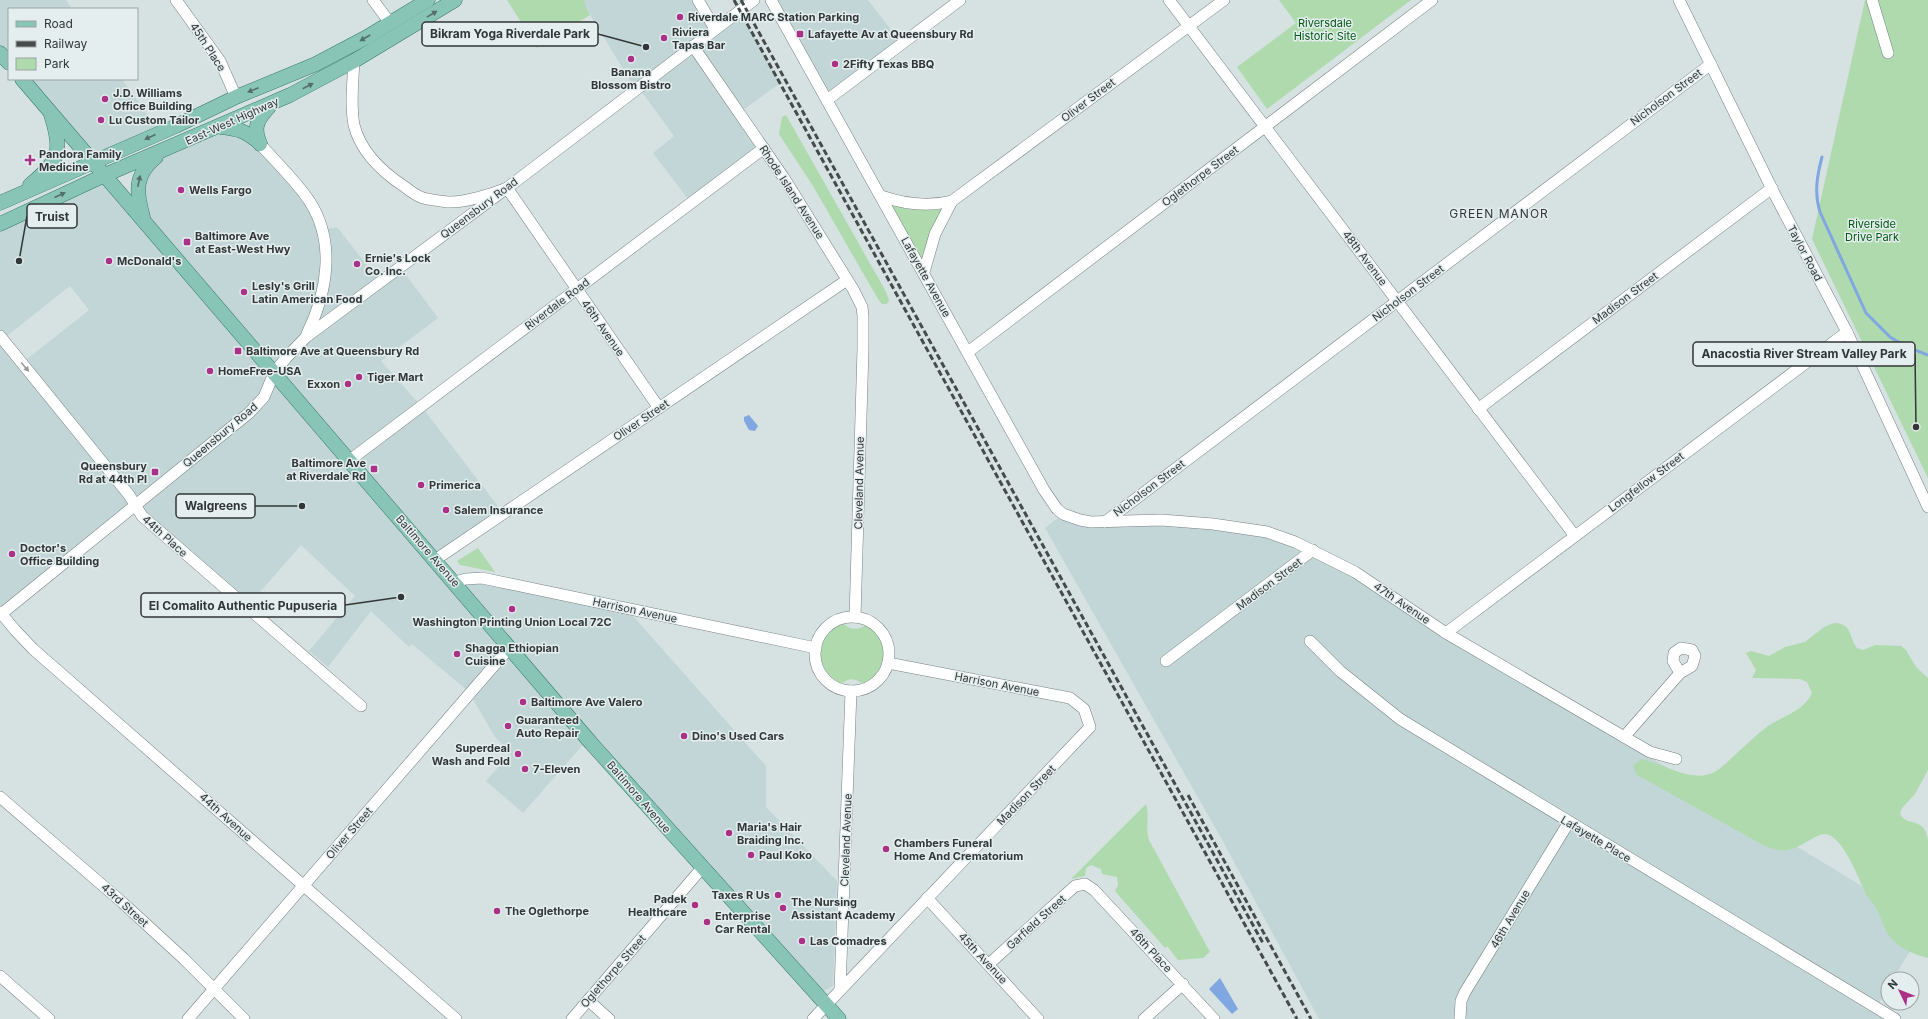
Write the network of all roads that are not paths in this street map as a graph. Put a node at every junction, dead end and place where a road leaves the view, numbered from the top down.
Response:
1 (176, 0) edge
2 (373, 0) edge
3 (428, 0) edge
4 (455, 0) edge
5 (698, 0) edge
6 (754, 0) edge
7 (771, 0) edge
8 (960, 0) edge
9 (1169, 0) edge
10 (1224, 0) edge
11 (1432, 0) edge
12 (1679, 0) edge
13 (1872, 0) edge
14 (390, 23) junction
15 (1188, 25) junction
16 (715, 29) junction
17 (693, 46) junction
18 (0, 53) edge
19 (1888, 54) dead end
20 (354, 60) junction
21 (8, 62) edge
22 (1711, 64) junction
23 (23, 80) edge
24 (236, 97) junction
25 (827, 100) junction
26 (273, 104) junction
27 (50, 111) junction
28 (1264, 126) junction
29 (220, 127) junction
30 (260, 144) junction
31 (764, 148) junction
32 (163, 152) junction
33 (94, 162) junction
34 (105, 175) junction
35 (507, 188) junction
36 (1772, 188) junction
37 (16, 195) junction
38 (881, 196) junction
39 (952, 201) junction
40 (0, 202) edge
41 (143, 219) junction
42 (0, 224) edge
43 (924, 272) junction
44 (847, 280) junction
45 (577, 289) junction
46 (1397, 301) junction
47 (1846, 332) junction
48 (0, 336) edge
49 (306, 337) junction
50 (863, 349) joint
51 (968, 352) junction
52 (274, 373) junction
53 (659, 408) junction
54 (1478, 409) junction
55 (350, 460) junction
56 (136, 506) junction
57 (1928, 507) edge
58 (1105, 522) junction
59 (1575, 536) junction
60 (1313, 550) junction
61 (436, 560) junction
62 (454, 582) junction
63 (1, 614) edge
64 (855, 617) junction
65 (1446, 633) junction
66 (1310, 641) dead end
67 (510, 647) junction
68 (816, 648) junction
69 (1166, 661) dead end
70 (888, 663) junction
71 (1680, 673) dead end
72 (851, 691) junction
73 (361, 706) dead end
74 (1090, 727) joint
75 (1624, 736) junction
76 (1676, 759) dead end
77 (0, 797) edge
78 (1569, 822) junction
79 (702, 868) junction
80 (1085, 884) joint
81 (303, 886) junction
82 (927, 898) junction
83 (989, 964) junction
84 (0, 976) edge
85 (1183, 984) junction
86 (214, 989) junction
87 (840, 989) junction
88 (588, 1000) junction
89 (826, 1004) junction
90 (49, 1019) edge
91 (188, 1019) edge
92 (244, 1019) edge
93 (456, 1019) edge
94 (572, 1019) edge
95 (610, 1019) edge
96 (813, 1019) edge
97 (838, 1019) edge
98 (1038, 1019) edge
99 (1144, 1019) edge
100 (1214, 1019) edge
101 (1460, 1019) edge
102 (1894, 1019) edge

1 - 24 street, 45th Place
2 - 14 street
3 - 14 main road, East-West Highway
20 -> 4 main road, East-West Highway
5 - 16 street
6 - 16 street, Queensbury Road
7 - 25 street, Lafayette Avenue
8 - 25 street
9 - 15 street, 48th Avenue
10 - 15 street, Oliver Street
11 - 28 street, Oglethorpe Street
12 - 22 street, Taylor Road
13 - 19 street
14 -> 24 main road, East-West Highway
15 - 28 street, 48th Avenue
15 - 39 street, Oliver Street
16 - 17 street, Queensbury Road
17 - 31 street, Rhode Island Avenue
17 - 35 street, Queensbury Road
18 - 21 main road
26 -> 20 main road, East-West Highway
20 - 35 street
22 - 36 street, Taylor Road
22 - 46 street, Nicholson Street
23 - 27 main road, Baltimore Avenue
24 -> 33 main road, East-West Highway
25 - 38 street, Lafayette Avenue
26 - 29 main road, East-West Highway
26 - 30 main road
27 - 33 main road, Baltimore Avenue
27 - 37 main road
28 - 46 street, 48th Avenue
28 - 51 street, Oglethorpe Street
29 - 30 main road
29 - 32 main road, East-West Highway
30 - 49 street
31 - 44 street, Rhode Island Avenue
31 - 45 street, Riverdale Road
32 - 34 main road, East-West Highway
41 -> 32 main road
33 - 34 main road, Baltimore Avenue
33 - 37 main road, East-West Highway
34 - 41 main road, Baltimore Avenue
42 -> 34 main road, East-West Highway
35 - 45 street, 46th Avenue
35 - 49 street, Queensbury Road
36 - 47 street, Taylor Road
36 - 54 street, Madison Street
37 - 40 main road, East-West Highway
38 - 39 street, Oliver Street
38 - 43 street, Lafayette Avenue
39 - 43 street, Oliver Street
41 - 52 main road, Baltimore Avenue
43 - 51 street, Lafayette Avenue
44 - 50 street, Rhode Island Avenue
44 - 53 street, Oliver Street
45 - 53 street, 46th Avenue
45 - 55 street, Riverdale Road
46 - 54 street, 48th Avenue
46 - 58 street, Nicholson Street
47 - 57 street, Taylor Road
47 - 59 street, Longfellow Street
48 -> 56 street, 44th Place
49 - 52 street, Queensbury Road
50 - 64 street, Cleveland Avenue
51 - 58 street, Lafayette Avenue
52 - 55 main road, Baltimore Avenue
52 - 56 street, Queensbury Road
53 - 61 street, Oliver Street
54 - 59 street, 48th Avenue
55 - 61 main road, Baltimore Avenue
56 - 63 street, Queensbury Road
56 - 73 street, 44th Place
58 - 60 street, 47th Avenue
59 - 65 street, Longfellow Street
60 - 65 street, 47th Avenue
60 - 69 street, Madison Street
61 - 62 main road, Baltimore Avenue
62 - 67 main road, Baltimore Avenue
62 - 68 street, Harrison Avenue
63 - 81 street, 44th Avenue
64 - 68 street
64 - 70 street
65 - 75 street, 47th Avenue
66 - 78 street, Lafayette Place
67 - 79 main road, Baltimore Avenue
67 - 81 street, Oliver Street
68 - 72 street
70 - 72 street
70 - 74 street, Harrison Avenue
71 - 75 street
72 - 87 street, Cleveland Avenue
74 - 82 street, Madison Street
75 - 76 street, 47th Avenue
77 - 86 street, 43rd Street
78 - 101 street, 46th Avenue
78 - 102 street, Lafayette Place
79 - 88 street, Oglethorpe Street
79 - 89 main road, Baltimore Avenue
80 - 83 street, Garfield Street
80 - 85 street, 46th Place
81 - 86 street, Oliver Street
81 - 93 street, 44th Avenue
82 - 83 street, 45th Avenue
82 - 87 street, Madison Street
83 - 98 street, 45th Avenue
84 - 90 street
85 - 99 street
85 - 100 street, 46th Place
86 - 91 street, Oliver Street
86 - 92 street, 43rd Street
87 - 89 street, Madison Street
88 - 94 street, Oglethorpe Street
88 - 95 street
89 - 96 street, Madison Street
89 - 97 main road, Baltimore Avenue

